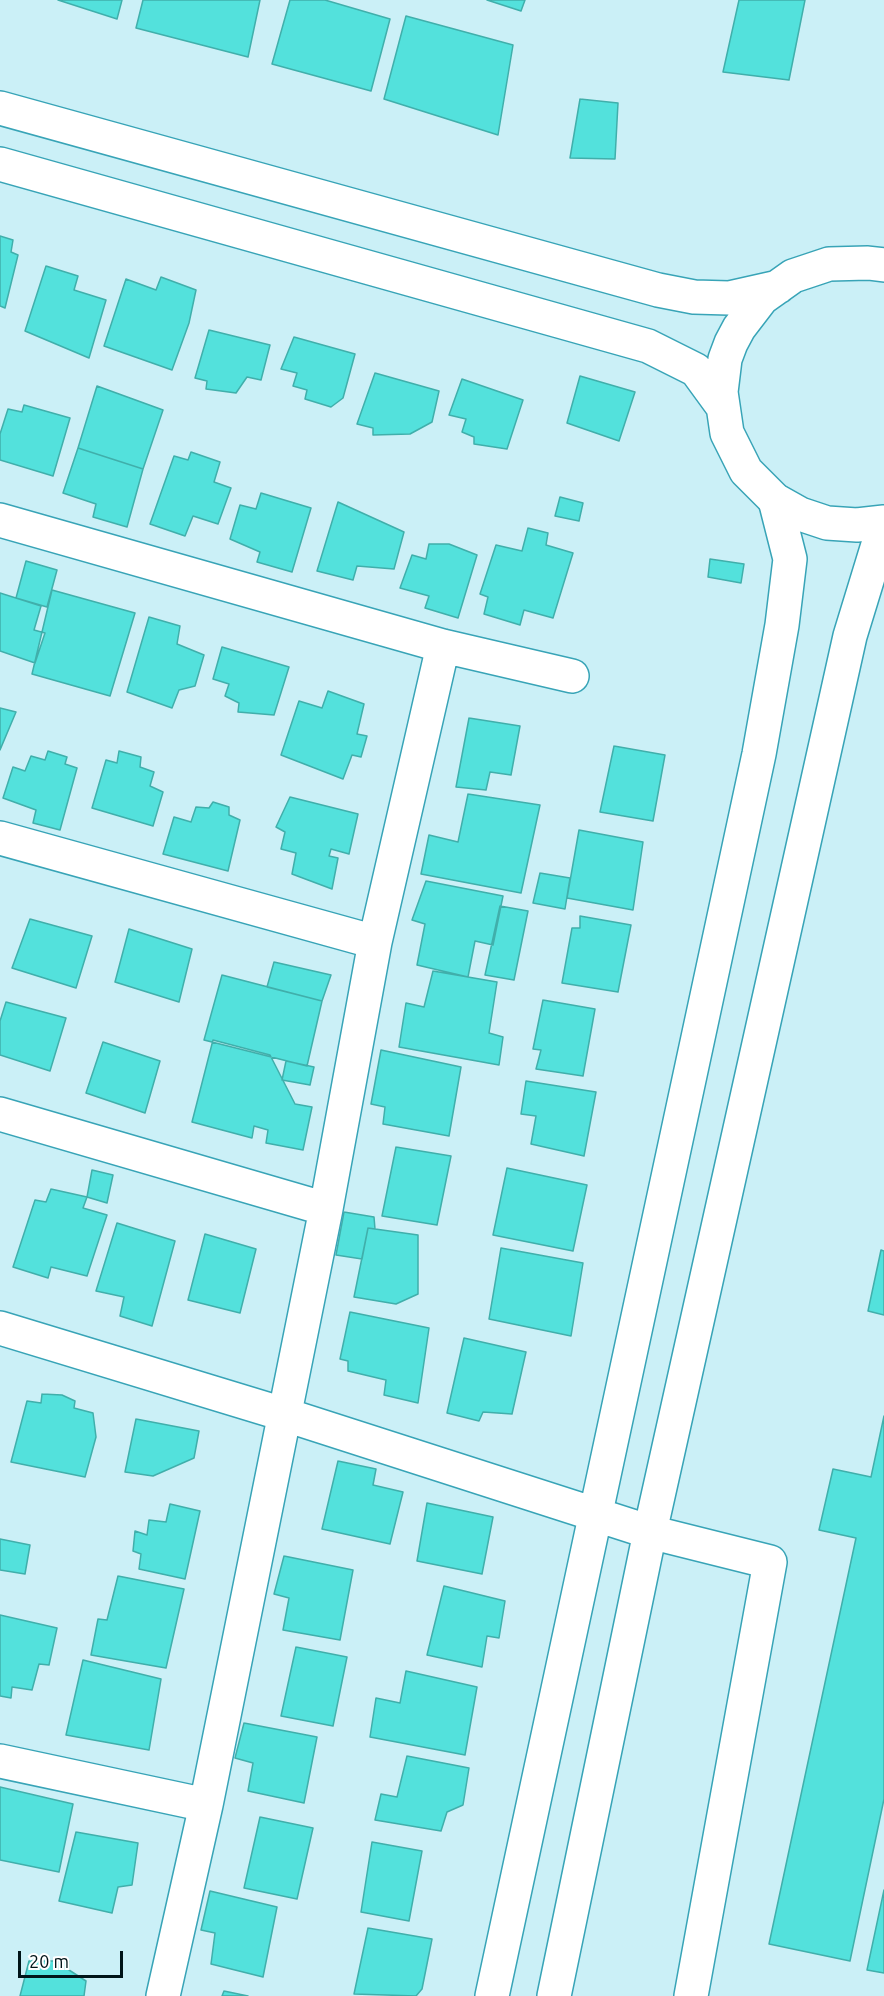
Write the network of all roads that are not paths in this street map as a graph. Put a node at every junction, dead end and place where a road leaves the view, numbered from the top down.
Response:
1 (0, 108) edge
2 (0, 164) edge
3 (884, 266) edge
4 (778, 287) junction
5 (723, 406) junction
6 (775, 500) junction
7 (0, 520) edge
8 (884, 523) edge
9 (443, 645) junction
10 (572, 676) dead end
11 (0, 838) edge
12 (375, 942) junction
13 (0, 1114) edge
14 (326, 1209) junction
15 (0, 1328) edge
16 (284, 1414) junction
17 (596, 1515) junction
18 (650, 1532) junction
19 (0, 1761) edge
20 (206, 1805) junction
21 (163, 1996) edge
22 (492, 1996) edge
23 (554, 1996) edge
24 (691, 1996) edge

1 - 4 street
2 - 5 street
3 - 4 street
4 - 5 street
5 - 6 street
6 - 8 street
6 - 17 street
7 - 9 street
8 - 18 street
9 - 10 street
9 - 12 street
11 - 12 street
12 - 14 street
13 - 14 street
14 - 16 street
15 - 16 street
16 - 17 street
16 - 20 street
17 - 18 street
17 - 22 street
18 - 23 street
18 - 24 street
19 - 20 street
20 - 21 street

